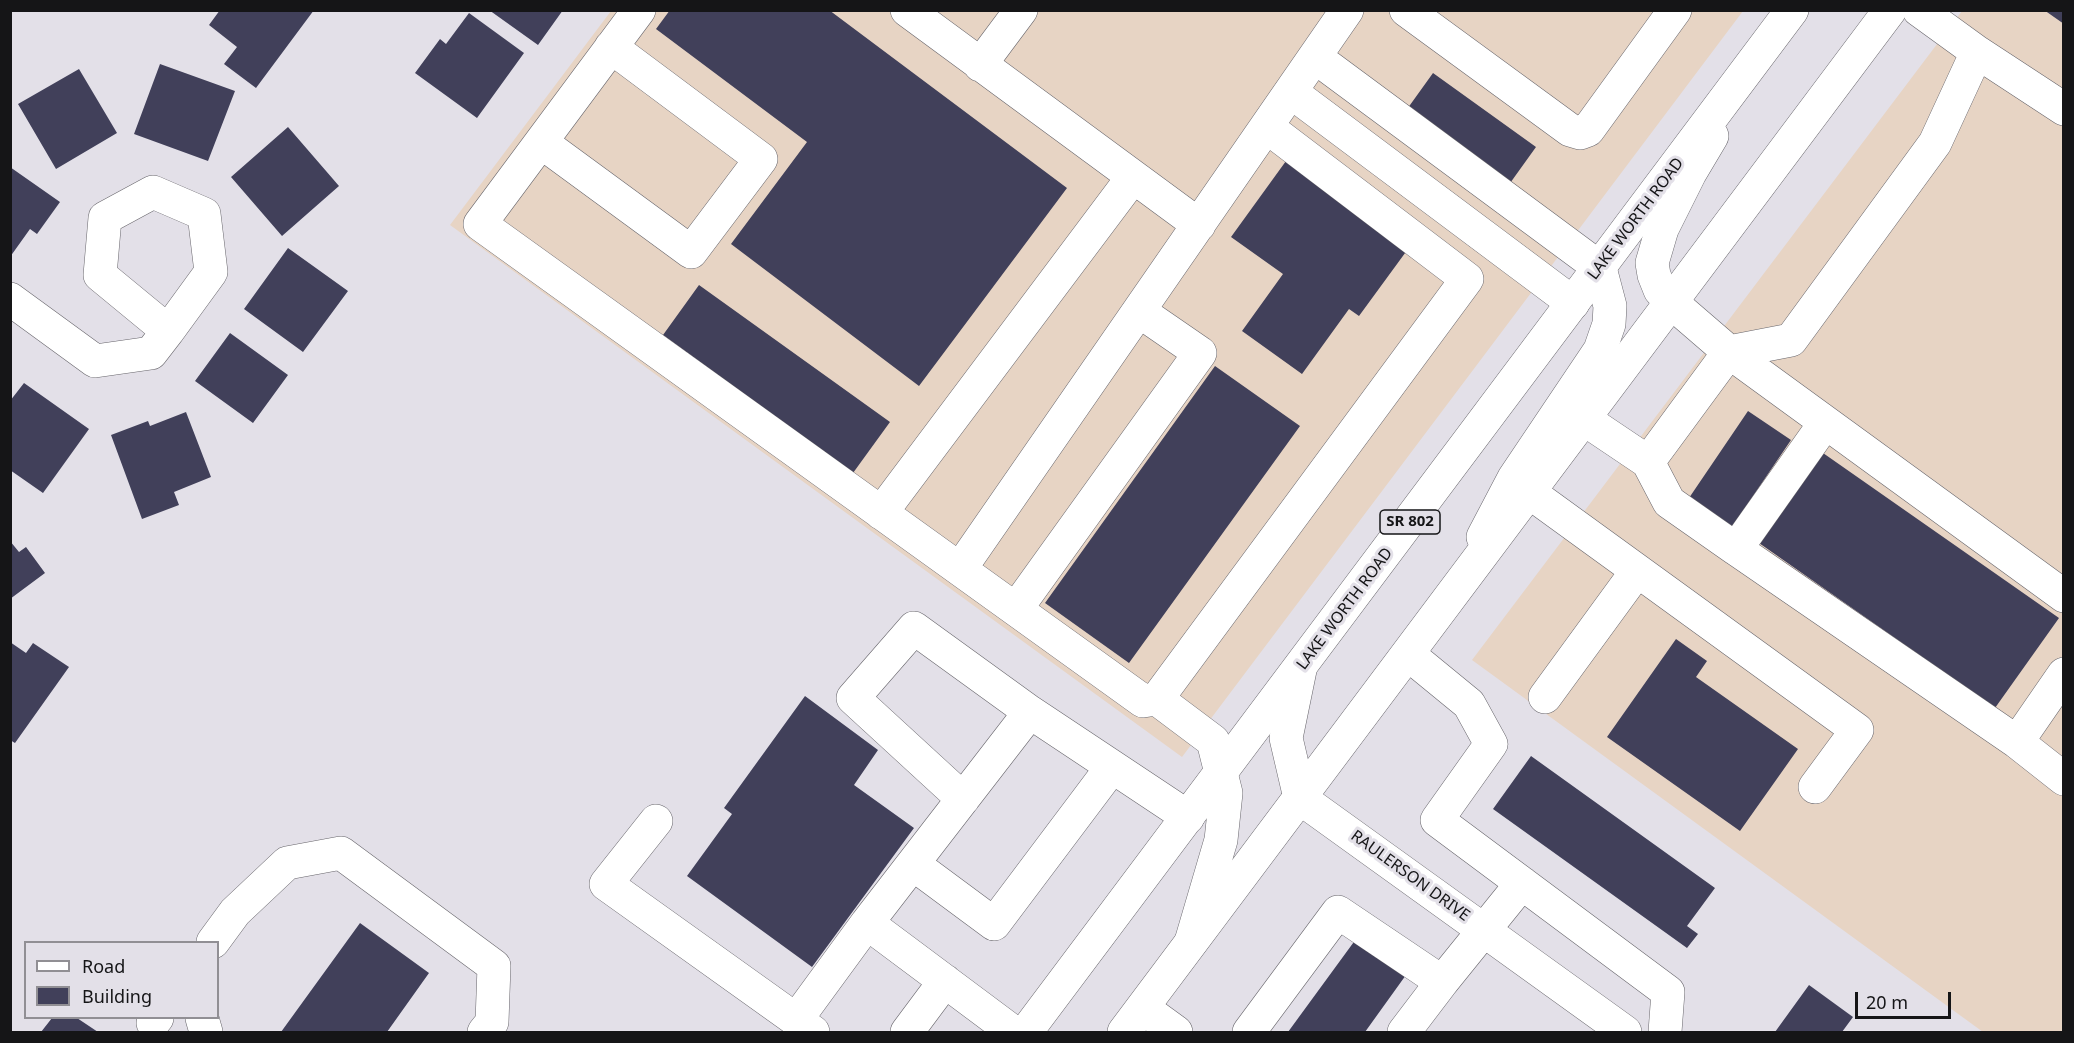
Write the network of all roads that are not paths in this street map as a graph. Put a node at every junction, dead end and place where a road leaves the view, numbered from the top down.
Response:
1 (639, 10) edge
2 (907, 10) edge
3 (1021, 10) edge
4 (1347, 10) edge
5 (1406, 10) edge
6 (1676, 10) edge
7 (1792, 10) edge
8 (1890, 10) edge
9 (1919, 10) edge
10 (611, 47) junction
11 (1762, 50) junction
12 (1977, 52) junction
13 (1315, 57) junction
14 (980, 65) junction
15 (1291, 92) junction
16 (2064, 109) edge
17 (1267, 127) junction
18 (541, 142) junction
19 (1133, 177) junction
20 (1199, 225) junction
21 (1600, 268) junction
22 (10, 299) edge
23 (1671, 302) junction
24 (1573, 303) junction
25 (1140, 311) junction
26 (168, 331) dead end
27 (1729, 352) junction
28 (1584, 420) junction
29 (1825, 423) junction
30 (1648, 462) junction
31 (1529, 492) junction
32 (881, 513) junction
33 (1736, 549) junction
34 (960, 569) junction
35 (1637, 571) junction
36 (1453, 594) junction
37 (2064, 596) edge
38 (1016, 609) junction
39 (1408, 654) junction
40 (1300, 670) junction
41 (2064, 674) edge
42 (1545, 697) dead end
43 (1157, 699) junction
44 (1030, 712) junction
45 (2017, 742) junction
46 (1112, 767) junction
47 (1222, 773) junction
48 (2064, 779) edge
49 (1815, 787) dead end
50 (1300, 798) junction
51 (963, 799) junction
52 (1188, 817) junction
53 (656, 821) dead end
54 (913, 864) junction
55 (1522, 883) junction
56 (867, 923) junction
57 (1483, 929) junction
58 (214, 941) edge
59 (1189, 946) junction
60 (945, 981) junction
61 (1442, 982) junction
62 (1133, 1020) edge
63 (804, 1026) edge
64 (484, 1032) edge
65 (907, 1032) edge
66 (1013, 1032) edge
67 (1026, 1032) edge
68 (1176, 1032) edge
69 (1249, 1032) edge
70 (1404, 1032) edge
71 (1625, 1032) edge
72 (1665, 1032) edge

1 - 10 main road
2 - 14 main road
3 - 14 main road
4 - 13 main road
5 - 6 main road
7 - 11 main road, LAKE WORTH ROAD / SR 802
8 - 23 main road
9 - 12 main road
10 - 18 main road
10 - 18 main road
11 - 21 main road, LAKE WORTH ROAD / SR 802
11 - 23 main road
12 - 16 main road
12 - 27 main road
13 - 15 main road
13 - 21 main road
14 - 19 main road
15 - 17 main road
15 - 24 main road
17 - 20 main road
17 - 43 main road
18 - 32 main road
19 - 20 main road
19 - 32 main road
20 - 25 main road
21 - 24 main road, LAKE WORTH ROAD / SR 802
21 - 36 main road
22 - 26 main road
23 - 27 main road
23 - 28 main road
24 - 40 main road, LAKE WORTH ROAD / SR 802
25 - 34 main road
25 - 38 main road
27 - 29 main road
27 - 30 main road
28 - 30 main road
28 - 31 main road
29 - 33 main road
29 - 37 main road
30 - 33 main road
31 - 35 main road
31 - 36 main road
32 - 34 main road
33 - 45 main road
34 - 38 main road
35 - 42 main road
35 - 49 main road
36 - 39 main road
38 - 43 main road
39 - 50 main road
39 - 55 main road
40 - 47 main road, LAKE WORTH ROAD / SR 802
40 - 50 main road
41 - 45 main road
43 - 47 main road
44 - 46 main road
44 - 51 main road
44 - 51 main road
45 - 48 main road
46 - 52 main road
46 - 54 main road
47 - 52 main road, LAKE WORTH ROAD / SR 802
47 - 59 main road
50 - 57 main road, RAULERSON DRIVE
50 - 59 main road
51 - 54 main road
52 - 67 main road, LAKE WORTH ROAD / SR 802
53 - 63 main road
54 - 56 main road
55 - 57 main road
55 - 72 main road
56 - 60 main road
56 - 63 main road
57 - 61 main road
57 - 71 main road, RAULERSON DRIVE
58 - 64 main road
59 - 62 main road
60 - 65 main road
60 - 66 main road
61 - 69 main road
61 - 70 main road
62 - 68 main road

